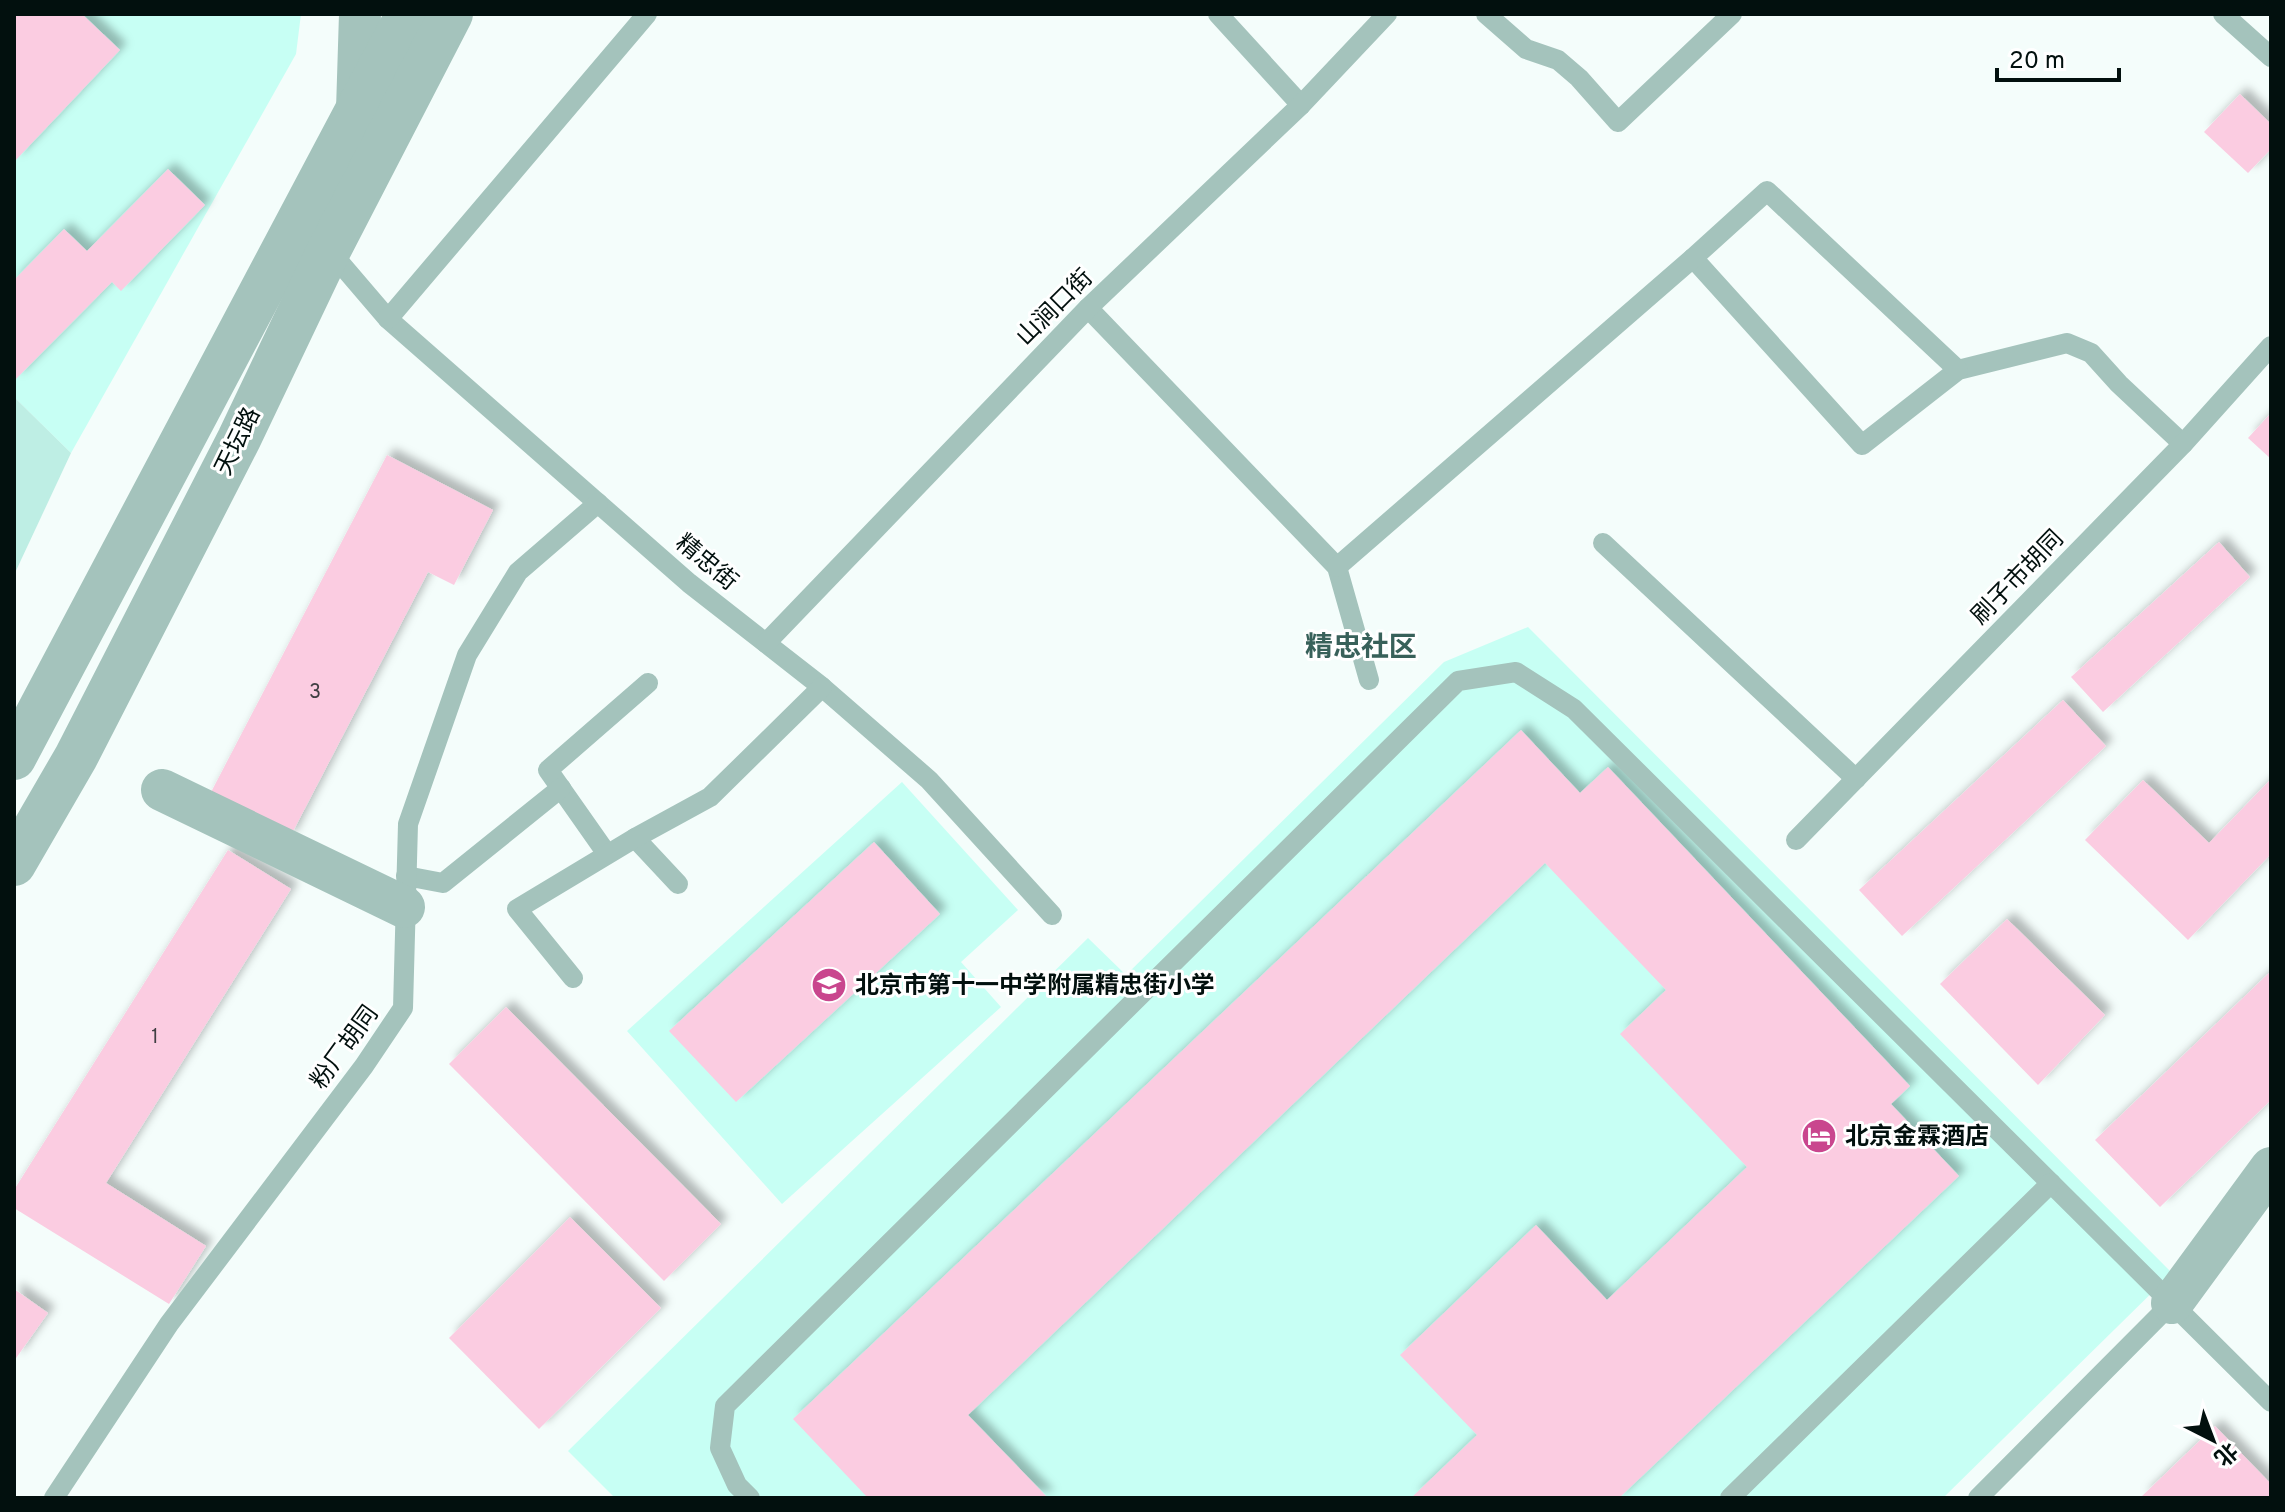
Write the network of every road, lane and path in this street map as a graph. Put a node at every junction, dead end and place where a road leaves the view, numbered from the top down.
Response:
1 (360, 14) edge
2 (408, 14) edge
3 (451, 14) edge
4 (647, 14) edge
5 (1218, 14) edge
6 (1387, 14) edge
7 (1486, 14) edge
8 (1732, 14) edge
9 (2223, 14) edge
10 (2271, 57) edge
11 (1301, 105) junction
12 (357, 110) junction
13 (329, 250) junction
14 (1693, 258) junction
15 (1088, 308) junction
16 (388, 319) junction
17 (2271, 346) edge
18 (1958, 370) junction
19 (2183, 444) junction
20 (598, 503) junction
21 (1603, 543) dead end
22 (1337, 567) junction
23 (766, 643) junction
24 (1369, 680) dead end
25 (648, 683) dead end
26 (822, 687) junction
27 (14, 758) edge
28 (1856, 779) junction
29 (561, 788) junction
30 (162, 790) dead end
31 (635, 838) junction
32 (1796, 840) dead end
33 (607, 854) junction
34 (14, 864) edge
35 (678, 884) dead end
36 (405, 892) junction
37 (1052, 915) dead end
38 (573, 978) dead end
39 (2271, 1168) edge
40 (2051, 1183) junction
41 (2172, 1303) junction
42 (2271, 1402) edge
43 (54, 1498) edge
44 (750, 1498) edge
45 (1730, 1498) edge
46 (1978, 1498) edge

1 - 12 street
2 - 12 street, 天坛路
3 - 13 street, 天坛路
4 - 16 lane
5 - 11 lane
6 - 11 lane, 山涧口街
7 - 8 lane
9 - 10 lane
11 - 15 lane, 山涧口街
12 - 27 street, 天坛路
13 - 16 lane, 精忠街
13 - 34 street, 天坛路
14 - 18 lane
14 - 18 lane
14 - 22 lane
15 - 22 lane
15 - 23 lane, 山涧口街
16 - 20 lane, 精忠街
17 - 19 lane, 刷子市胡同
18 - 19 lane
19 - 28 lane, 刷子市胡同
20 - 23 lane, 精忠街
20 - 36 lane, 粉厂胡同
21 - 28 lane
22 - 24 lane
23 - 26 lane, 精忠街
25 - 29 lane
26 - 31 lane
26 - 37 lane, 精忠街
28 - 32 lane, 刷子市胡同
29 - 33 lane
29 - 36 lane
30 - 36 street
31 - 33 lane
31 - 35 lane
33 - 38 lane
36 - 43 lane, 粉厂胡同
39 - 41 street
40 - 41 lane
40 - 44 lane
40 - 45 lane
41 - 42 lane
41 - 46 lane

